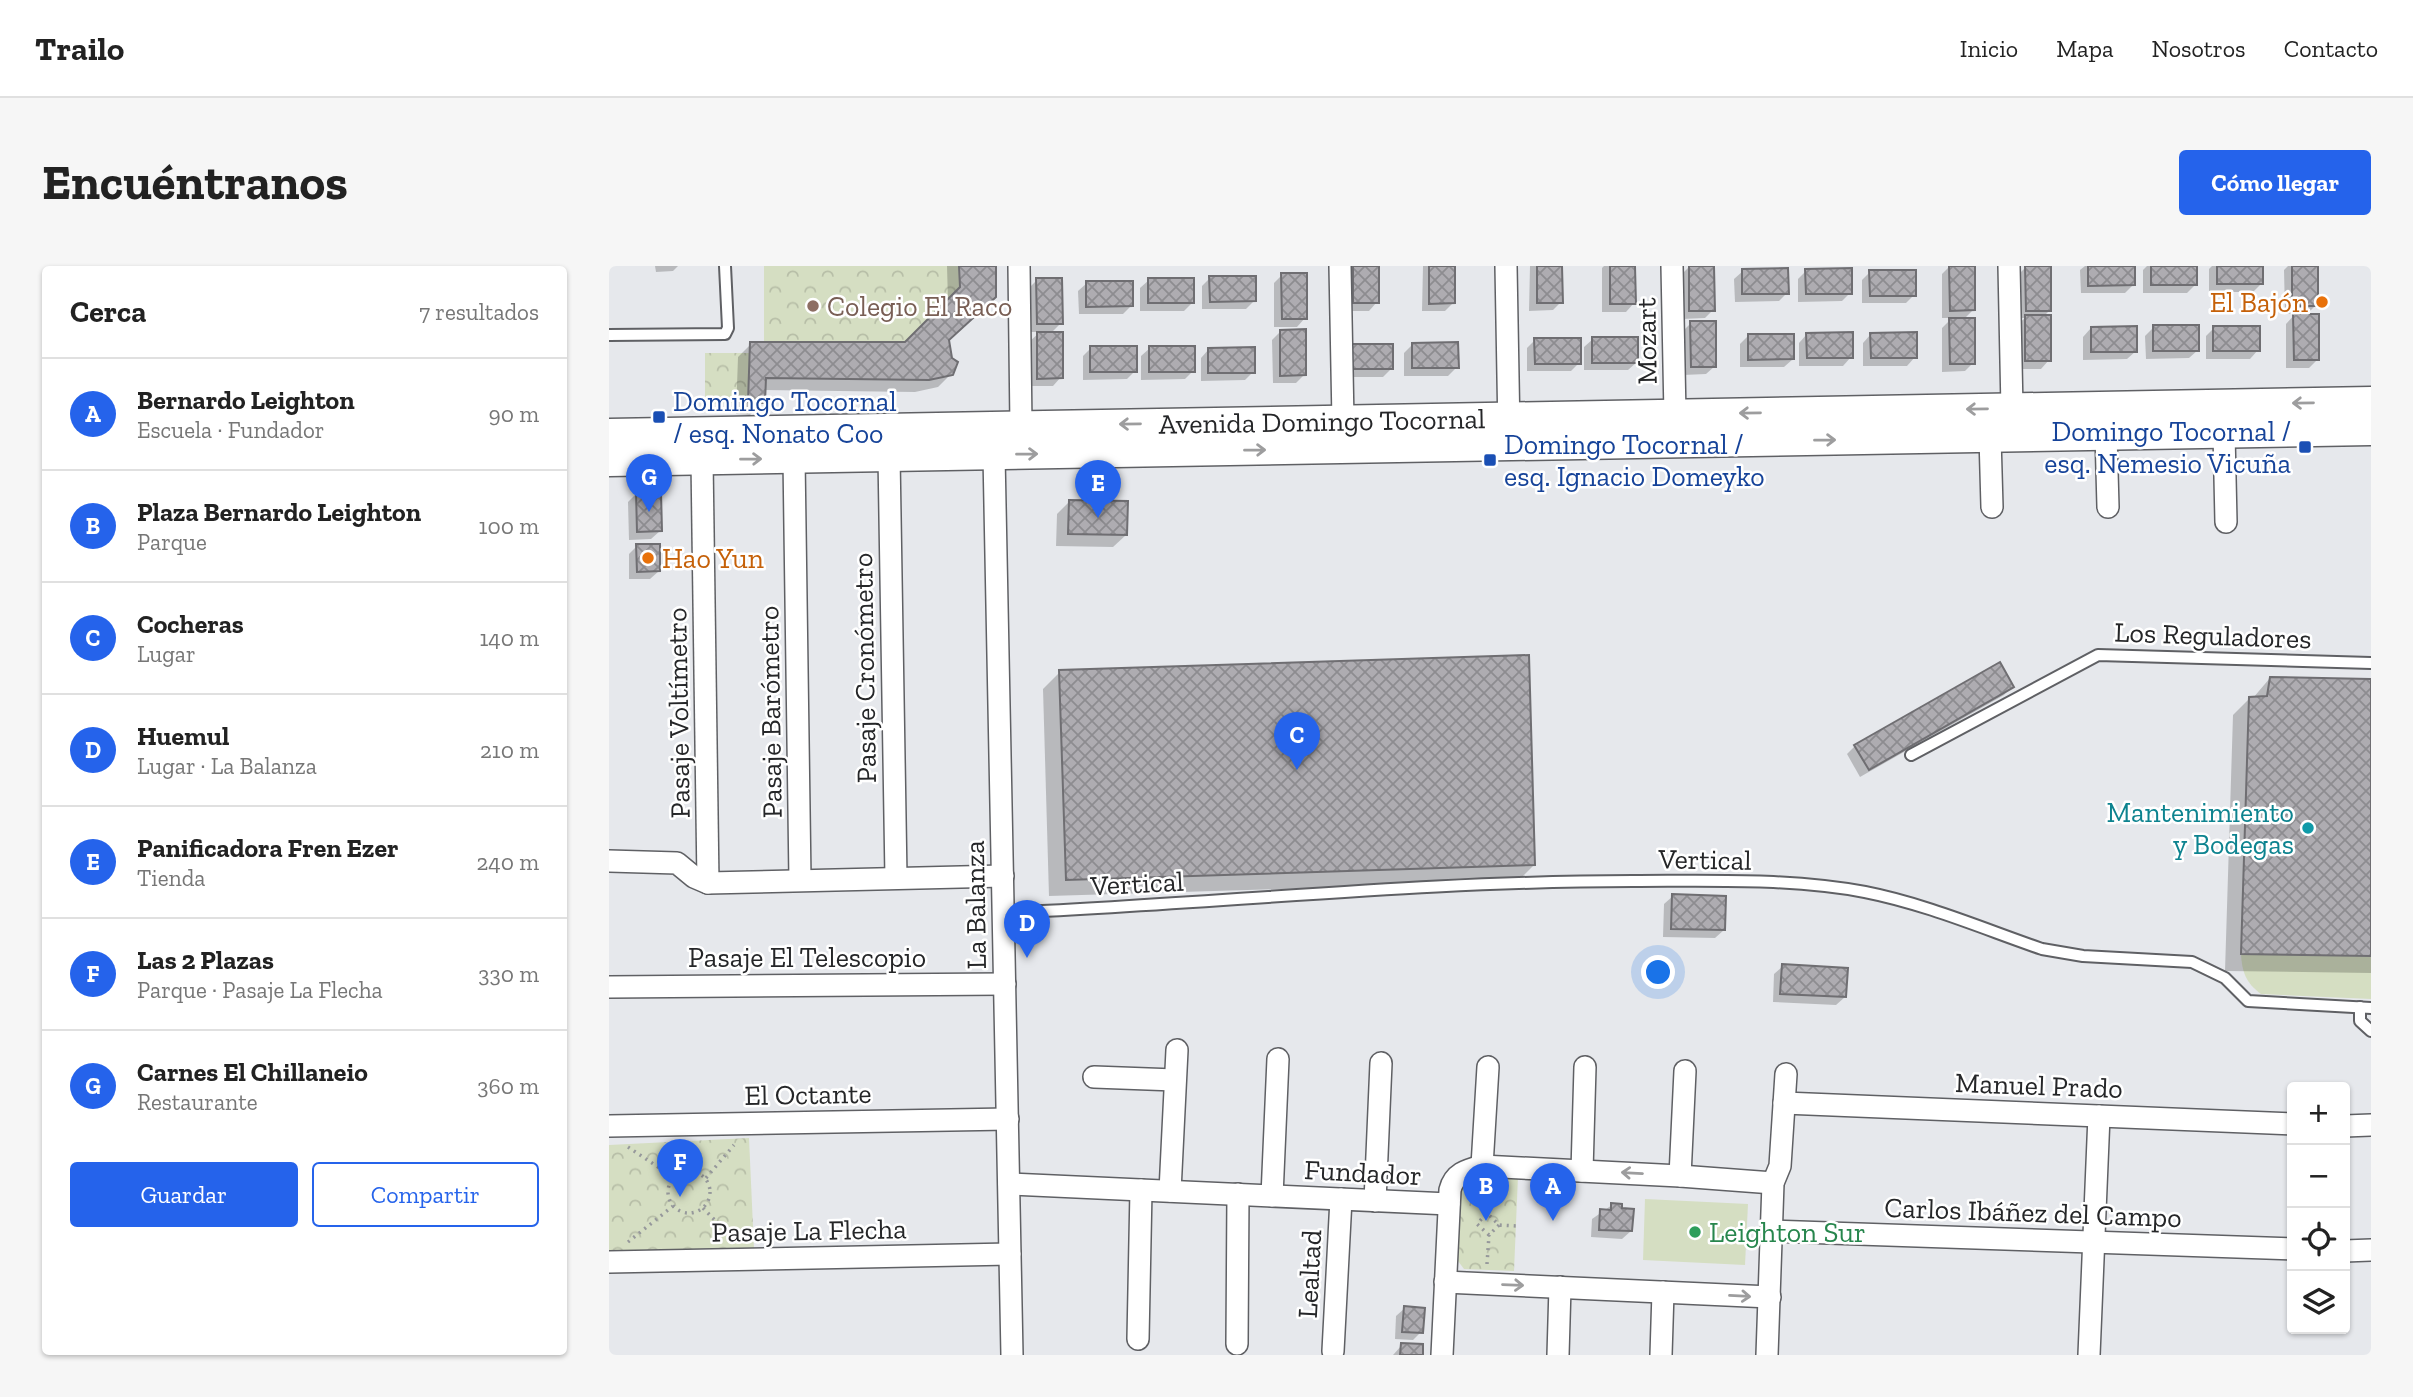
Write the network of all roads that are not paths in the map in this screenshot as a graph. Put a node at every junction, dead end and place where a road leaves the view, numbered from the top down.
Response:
1 (725, 266) edge
2 (1019, 266) edge
3 (1339, 266) edge
4 (1506, 266) edge
5 (1672, 266) edge
6 (2009, 266) edge
7 (609, 335) edge
8 (2371, 402) edge
9 (2012, 409) junction
10 (1675, 415) junction
11 (1343, 421) junction
12 (1021, 426) junction
13 (2371, 430) edge
14 (1509, 431) junction
15 (2224, 433) junction
16 (609, 434) edge
17 (2106, 435) junction
18 (1990, 437) junction
19 (994, 455) junction
20 (888, 456) junction
21 (794, 458) junction
22 (702, 460) junction
23 (609, 461) edge
24 (1992, 507) dead end
25 (2108, 507) dead end
26 (2226, 522) dead end
27 (2371, 663) edge
28 (1911, 755) dead end
29 (609, 860) edge
30 (1003, 876) junction
31 (896, 878) junction
32 (800, 880) junction
33 (708, 883) junction
34 (1004, 913) junction
35 (1005, 984) junction
36 (609, 987) edge
37 (2365, 1007) edge
38 (2371, 1031) edge
39 (1177, 1050) dead end
40 (1278, 1059) dead end
41 (1381, 1063) dead end
42 (1487, 1067) dead end
43 (1585, 1067) dead end
44 (1685, 1071) dead end
45 (1786, 1074) dead end
46 (1094, 1077) dead end
47 (1175, 1080) junction
48 (1784, 1103) junction
49 (2099, 1116) junction
50 (1008, 1119) junction
51 (2287, 1124) edge
52 (2371, 1125) edge
53 (2350, 1126) edge
54 (614, 1133) edge
55 (1582, 1171) junction
56 (1485, 1173) junction
57 (1680, 1176) junction
58 (1773, 1183) junction
59 (1009, 1184) junction
60 (1141, 1190) junction
61 (1170, 1191) junction
62 (1238, 1194) junction
63 (1272, 1196) junction
64 (1342, 1199) junction
65 (1375, 1201) junction
66 (1448, 1204) junction
67 (1772, 1231) junction
68 (2094, 1242) junction
69 (2287, 1249) edge
70 (2371, 1250) edge
71 (2350, 1251) edge
72 (1010, 1254) junction
73 (614, 1255) edge
74 (1445, 1282) junction
75 (1560, 1287) junction
76 (1663, 1292) junction
77 (1770, 1297) junction
78 (1138, 1339) dead end
79 (1237, 1344) dead end
80 (1333, 1351) dead end
81 (1012, 1355) edge
82 (1442, 1355) edge
83 (1558, 1355) edge
84 (1661, 1355) edge
85 (1767, 1355) edge
86 (2089, 1355) edge

1 - 7 lane
2 - 12 street
3 - 11 street
4 - 14 street
5 - 10 street, Mozart
6 - 9 street
8 -> 9 main road, Avenida Domingo Tocornal
9 -> 10 main road, Avenida Domingo Tocornal
10 - 14 main road, Avenida Domingo Tocornal
11 -> 12 main road, Avenida Domingo Tocornal
11 - 14 main road, Avenida Domingo Tocornal
12 - 16 main road, Avenida Domingo Tocornal
13 - 15 main road, Avenida Domingo Tocornal
14 -> 18 main road, Avenida Domingo Tocornal
19 -> 14 main road, Avenida Domingo Tocornal
15 - 17 main road, Avenida Domingo Tocornal
15 - 26 street
17 - 18 main road, Avenida Domingo Tocornal
17 - 25 street
18 - 24 street
19 - 20 main road, Avenida Domingo Tocornal
19 - 30 street, La Balanza
20 - 21 main road, Avenida Domingo Tocornal
20 - 31 street, Pasaje Cronómetro
22 -> 21 main road, Avenida Domingo Tocornal
21 - 32 street, Pasaje Barómetro
22 - 23 main road, Avenida Domingo Tocornal
22 - 33 street, Pasaje Voltímetro
27 - 28 lane, Los Reguladores
29 - 33 street
30 - 31 street
30 - 34 street, La Balanza
31 - 32 street
32 - 33 street
34 - 35 street, La Balanza
34 - 37 lane, Vertical
35 - 36 street, Pasaje El Telescopio
35 - 50 street, La Balanza
37 - 38 lane, Vertical
39 - 47 street
40 - 63 street
41 - 65 street
42 - 56 street
43 - 55 street
44 - 57 street
45 - 48 street
46 - 47 street
47 - 61 street
48 - 49 street, Manuel Prado
48 - 58 street
49 - 51 street, Manuel Prado
49 - 68 street
50 - 54 street, El Octante
50 - 59 street, La Balanza
52 - 53 street
55 - 56 street
57 -> 55 street
56 - 66 street, Fundador
57 - 58 street
58 - 67 street
59 - 60 street, Fundador
59 - 72 street, La Balanza
60 - 61 street, Fundador
60 - 78 street
61 - 62 street, Fundador
62 - 63 street, Fundador
62 - 79 street
63 - 64 street, Fundador
64 - 65 street, Fundador
64 - 80 street, Lealtad
65 - 66 street, Fundador
66 - 74 street
67 - 68 street, Carlos Ibáñez del Campo
67 - 77 street
68 - 69 street, Carlos Ibáñez del Campo
68 - 86 street
70 - 71 street
72 - 73 street, Pasaje La Flecha
72 - 81 street, La Balanza
74 -> 75 street
74 - 82 street
75 - 76 street
75 - 83 street
76 -> 77 street
76 - 84 street
77 - 85 street

